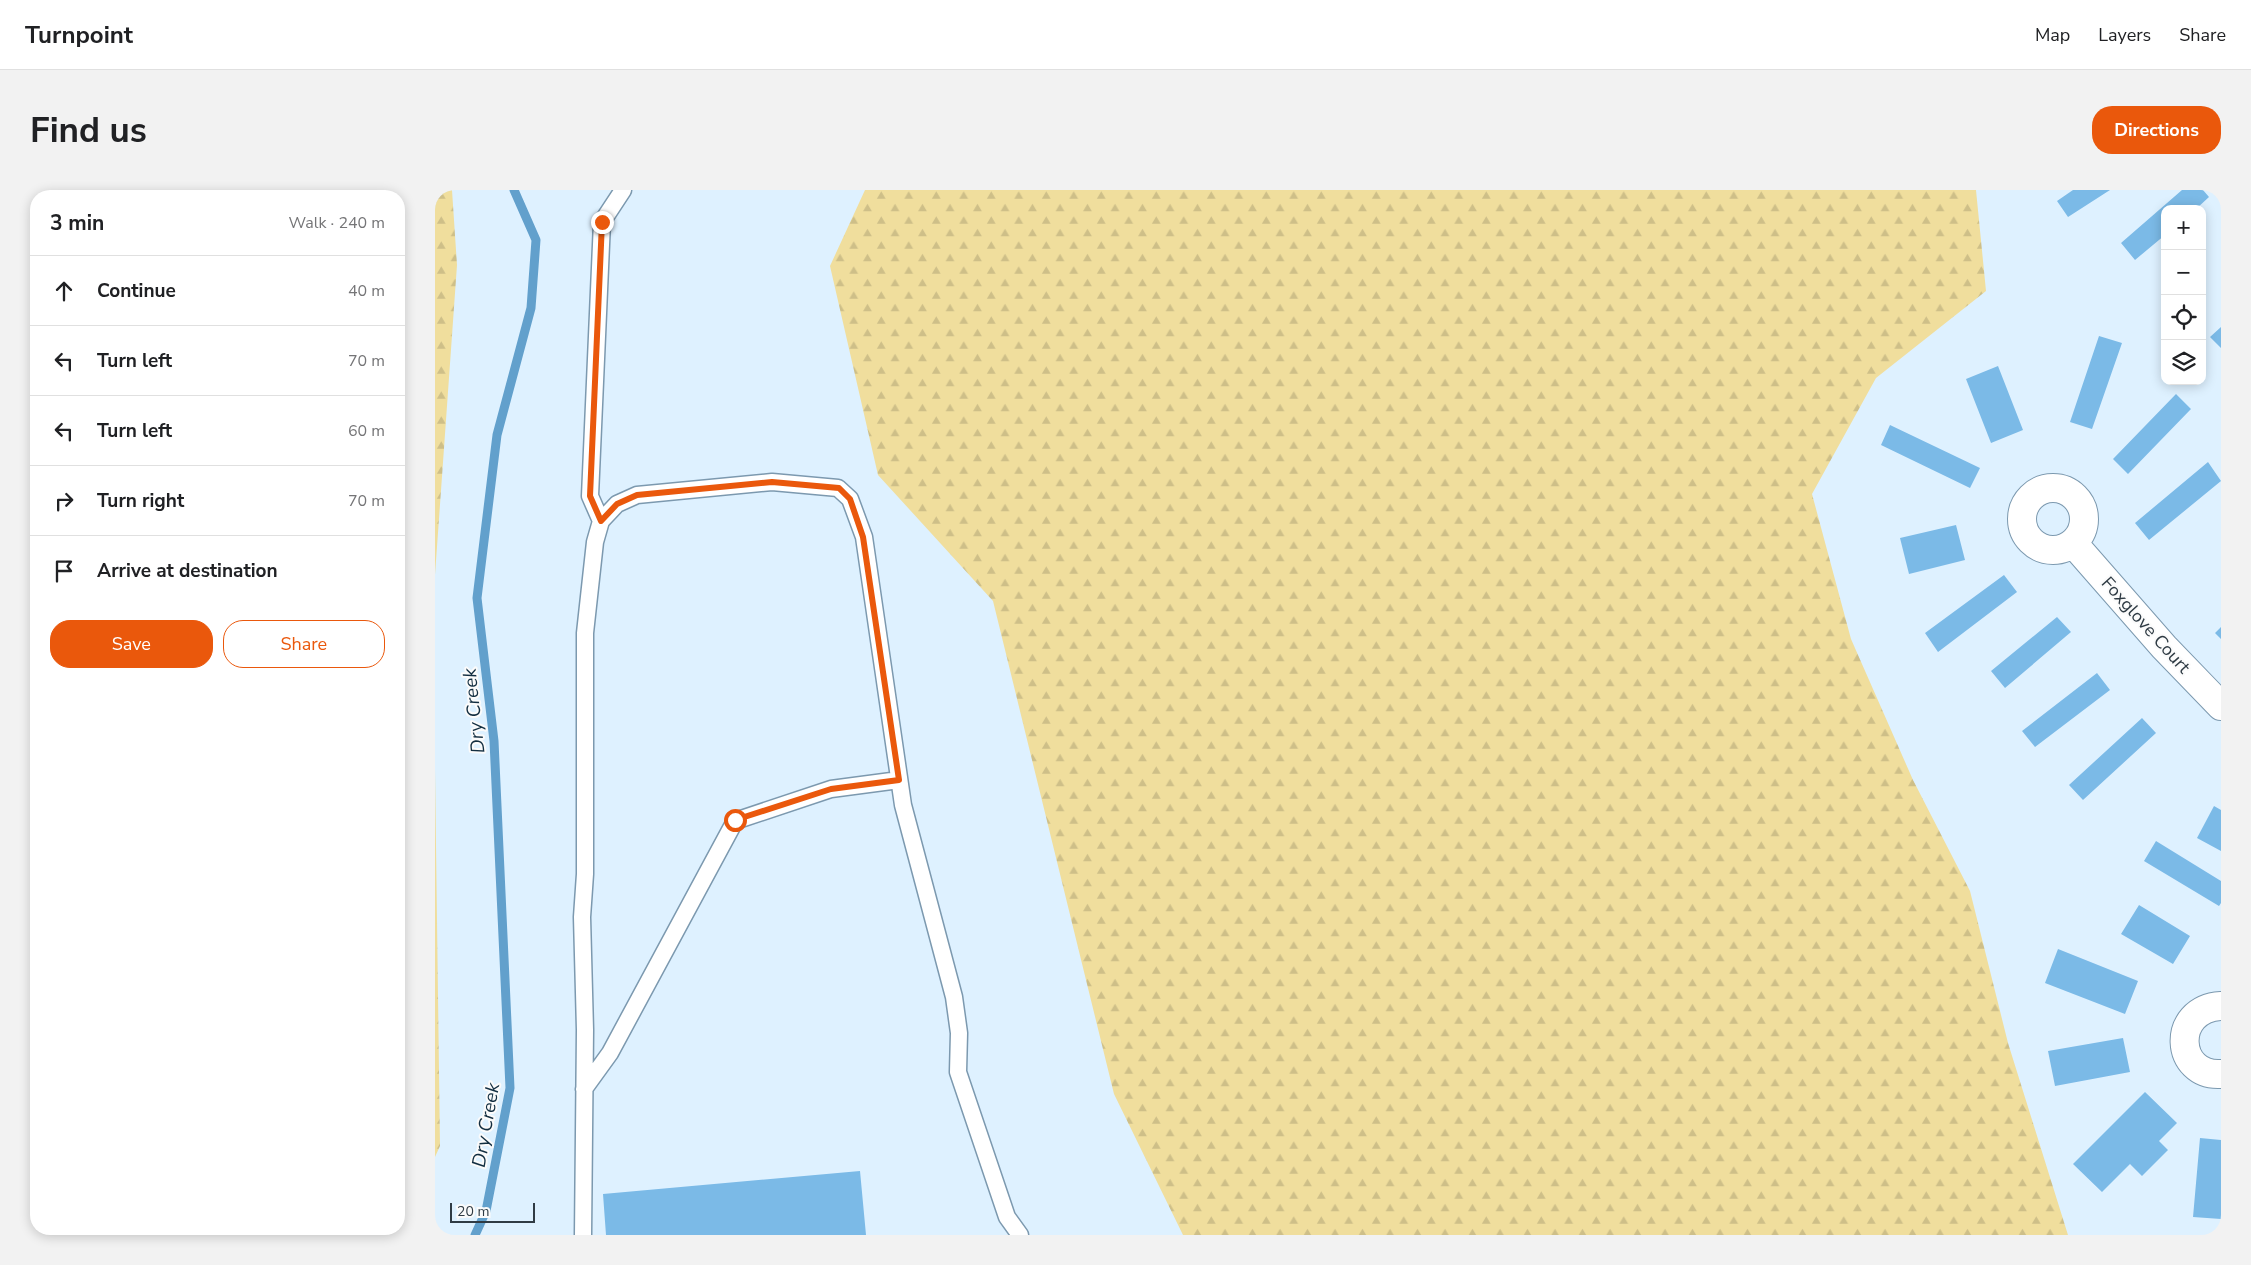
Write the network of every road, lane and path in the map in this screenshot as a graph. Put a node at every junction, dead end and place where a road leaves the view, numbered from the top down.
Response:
1 (623, 190) edge
2 (601, 521) junction
3 (2073, 543) dead end
4 (2221, 706) edge
5 (899, 780) junction
6 (2221, 1006) edge
7 (2221, 1074) edge
8 (585, 1089) junction
9 (583, 1235) edge
10 (1020, 1235) edge

1 - 2 lane
2 - 5 lane
2 - 8 lane
3 - 4 street, Foxglove Court
5 - 8 lane
5 - 10 lane
6 - 7 street
8 - 9 lane

